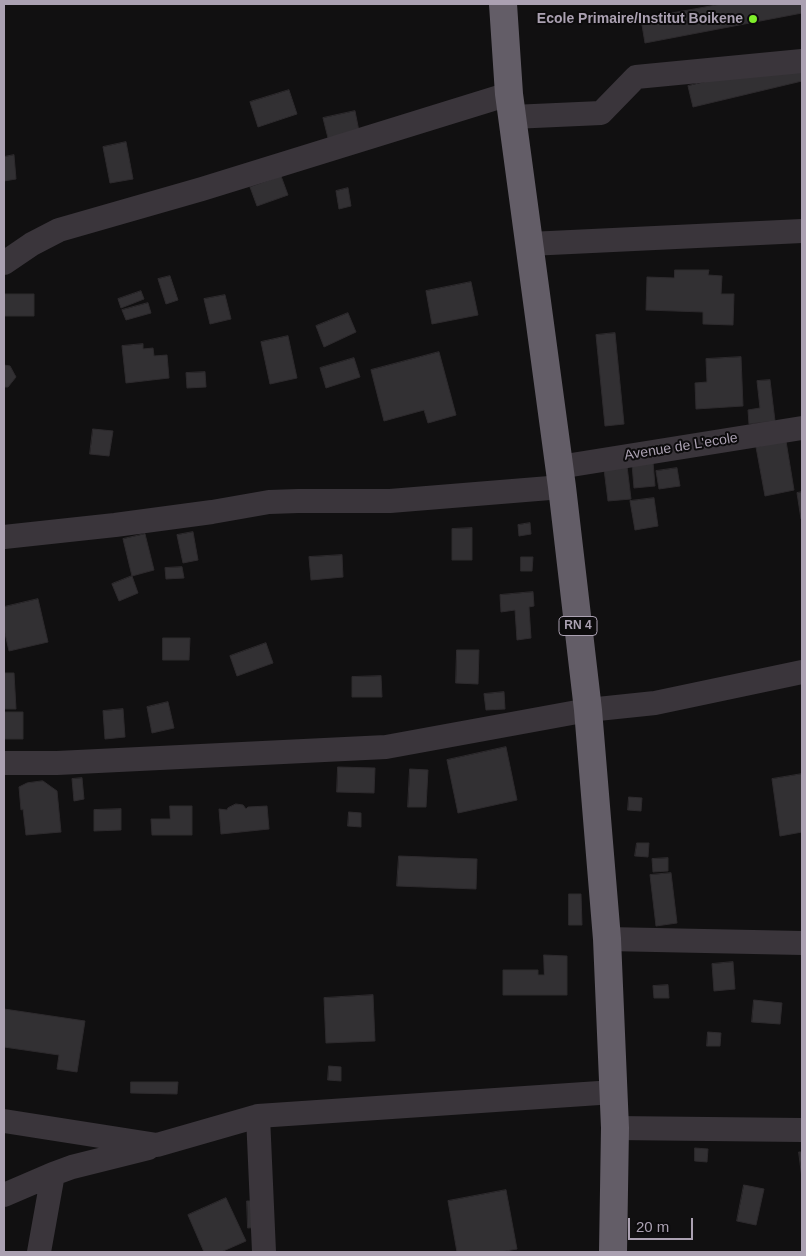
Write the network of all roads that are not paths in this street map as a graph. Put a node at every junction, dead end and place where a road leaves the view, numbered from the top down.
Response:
1 (503, 4) edge
2 (802, 61) edge
3 (510, 106) junction
4 (802, 231) edge
5 (529, 244) junction
6 (4, 263) edge
7 (802, 428) edge
8 (560, 477) junction
9 (4, 537) edge
10 (802, 672) edge
11 (588, 710) junction
12 (4, 763) edge
13 (607, 939) junction
14 (802, 943) edge
15 (614, 1092) junction
16 (258, 1116) junction
17 (4, 1121) edge
18 (615, 1128) junction
19 (802, 1130) edge
20 (157, 1145) junction
21 (53, 1174) junction
22 (4, 1195) edge
23 (39, 1252) edge
24 (264, 1252) edge
25 (613, 1252) edge

1 - 3 highway, RN 4
2 - 3 street
3 - 5 highway, RN 4
3 - 6 street
4 - 5 street
5 - 8 highway, RN 4
7 - 8 street, Avenue de L'ecole
8 - 9 street, Avenue de L'ecole
8 - 11 highway, RN 4
10 - 11 street
11 - 12 street
11 - 13 highway, RN 4
13 - 14 street
13 - 15 highway, RN 4
15 - 16 street
15 - 18 highway, RN 4
16 - 20 street
16 - 24 street
17 - 20 street
18 - 19 street
18 - 25 highway, RN 4
20 - 21 street
21 - 22 street
21 - 23 street

